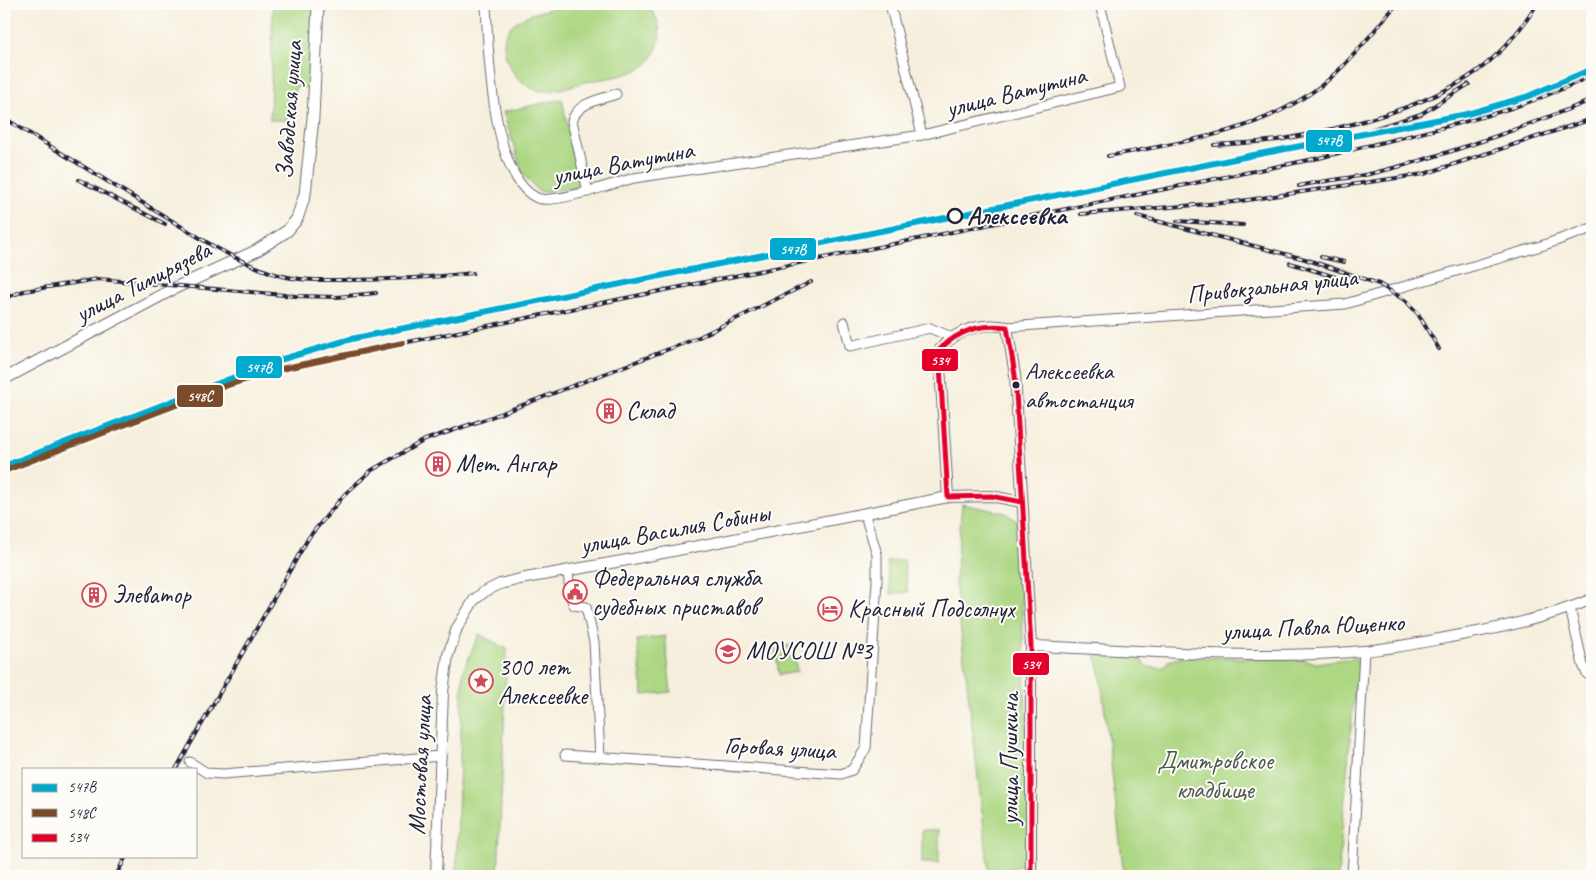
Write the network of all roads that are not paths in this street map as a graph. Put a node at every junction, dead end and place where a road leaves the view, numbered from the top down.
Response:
1 (318, 4) edge
2 (486, 4) edge
3 (890, 4) edge
4 (1100, 4) edge
5 (616, 94) dead end
6 (922, 136) junction
7 (588, 192) junction
8 (297, 219) joint
9 (1592, 228) edge
10 (844, 322) dead end
11 (1006, 327) junction
12 (951, 336) junction
13 (4, 379) edge
14 (948, 497) junction
15 (1022, 502) junction
16 (865, 515) junction
17 (568, 570) junction
18 (1592, 599) edge
19 (1570, 608) junction
20 (1031, 646) junction
21 (1364, 651) junction
22 (448, 655) joint
23 (1592, 675) edge
24 (564, 755) dead end
25 (441, 756) junction
26 (600, 757) junction
27 (190, 762) dead end
28 (436, 876) edge
29 (1031, 876) edge
30 (1352, 876) edge

1 - 8 main road, Заводская улица
2 - 7 street, улица Ватутина
3 - 6 street, улица Ватутина
4 - 6 street, улица Ватутина
5 - 7 street
6 - 7 street, улица Ватутина
8 - 13 main road, улица Тимирязева
9 - 11 street, Привокзальная улица
10 - 12 street
11 - 12 street
11 - 15 street, улица Пушкина
12 - 14 street
14 - 15 street, улица Василия Собины
14 - 16 street, улица Василия Собины
15 - 20 street, улица Пушкина
16 - 17 street, улица Василия Собины
16 - 26 street, Горовая улица
17 - 22 street, улица Василия Собины
17 - 26 street
18 - 19 street, улица Павла Ющенко
19 - 21 street, улица Павла Ющенко
19 - 23 street
20 - 21 street, улица Павла Ющенко
20 - 29 street, улица Пушкина
21 - 30 street
22 - 25 street, Мостовая улица
24 - 26 street, Горовая улица
25 - 27 street
25 - 28 street, Мостовая улица

